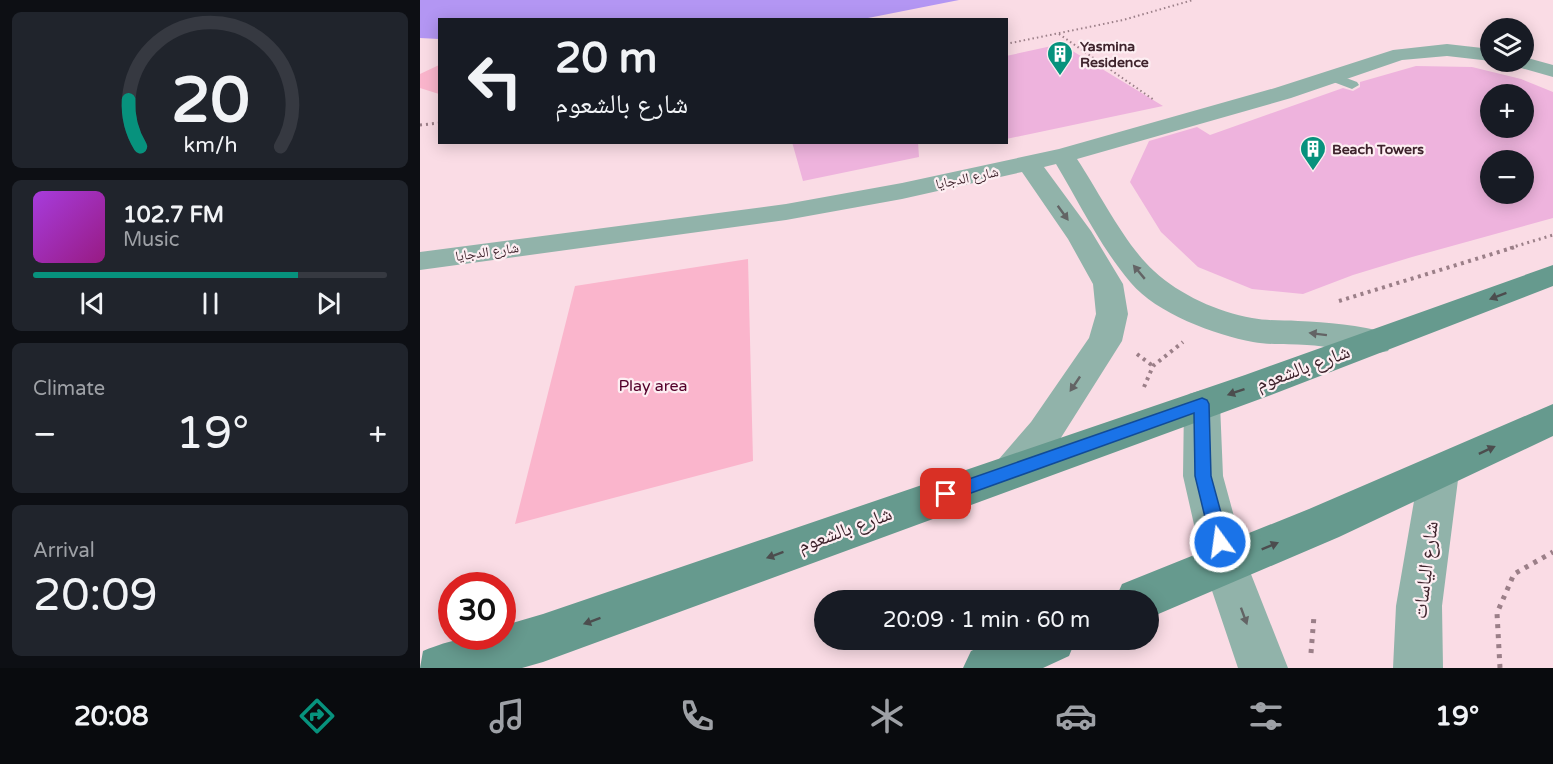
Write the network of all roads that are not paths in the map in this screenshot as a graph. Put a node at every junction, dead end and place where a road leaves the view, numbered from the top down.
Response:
1 (1480, 54) edge
2 (1534, 66) edge
3 (1553, 71) edge
4 (1063, 155) junction
5 (1030, 164) junction
6 (424, 261) edge
7 (1553, 275) edge
8 (1376, 342) junction
9 (1202, 404) junction
10 (1553, 418) edge
11 (1013, 471) junction
12 (1439, 472) junction
13 (1225, 564) junction
14 (1159, 591) edge
15 (1028, 650) edge
16 (440, 668) edge
17 (988, 668) edge
18 (1263, 668) edge
19 (1418, 668) edge

1 - 4 street, شارع الدجايا
2 - 3 street
4 - 5 street, شارع الدجايا
8 -> 4 street
5 - 6 street, شارع الدجايا
5 -> 11 street
7 -> 8 main road, شارع بالشعوم
8 -> 9 main road, شارع بالشعوم
9 - 11 main road, شارع بالشعوم
9 - 13 street
12 -> 10 main road
11 -> 16 main road, شارع بالشعوم
13 -> 12 main road
12 - 19 street, شارع الياسات
13 - 14 main road
13 -> 18 street
15 - 17 main road

